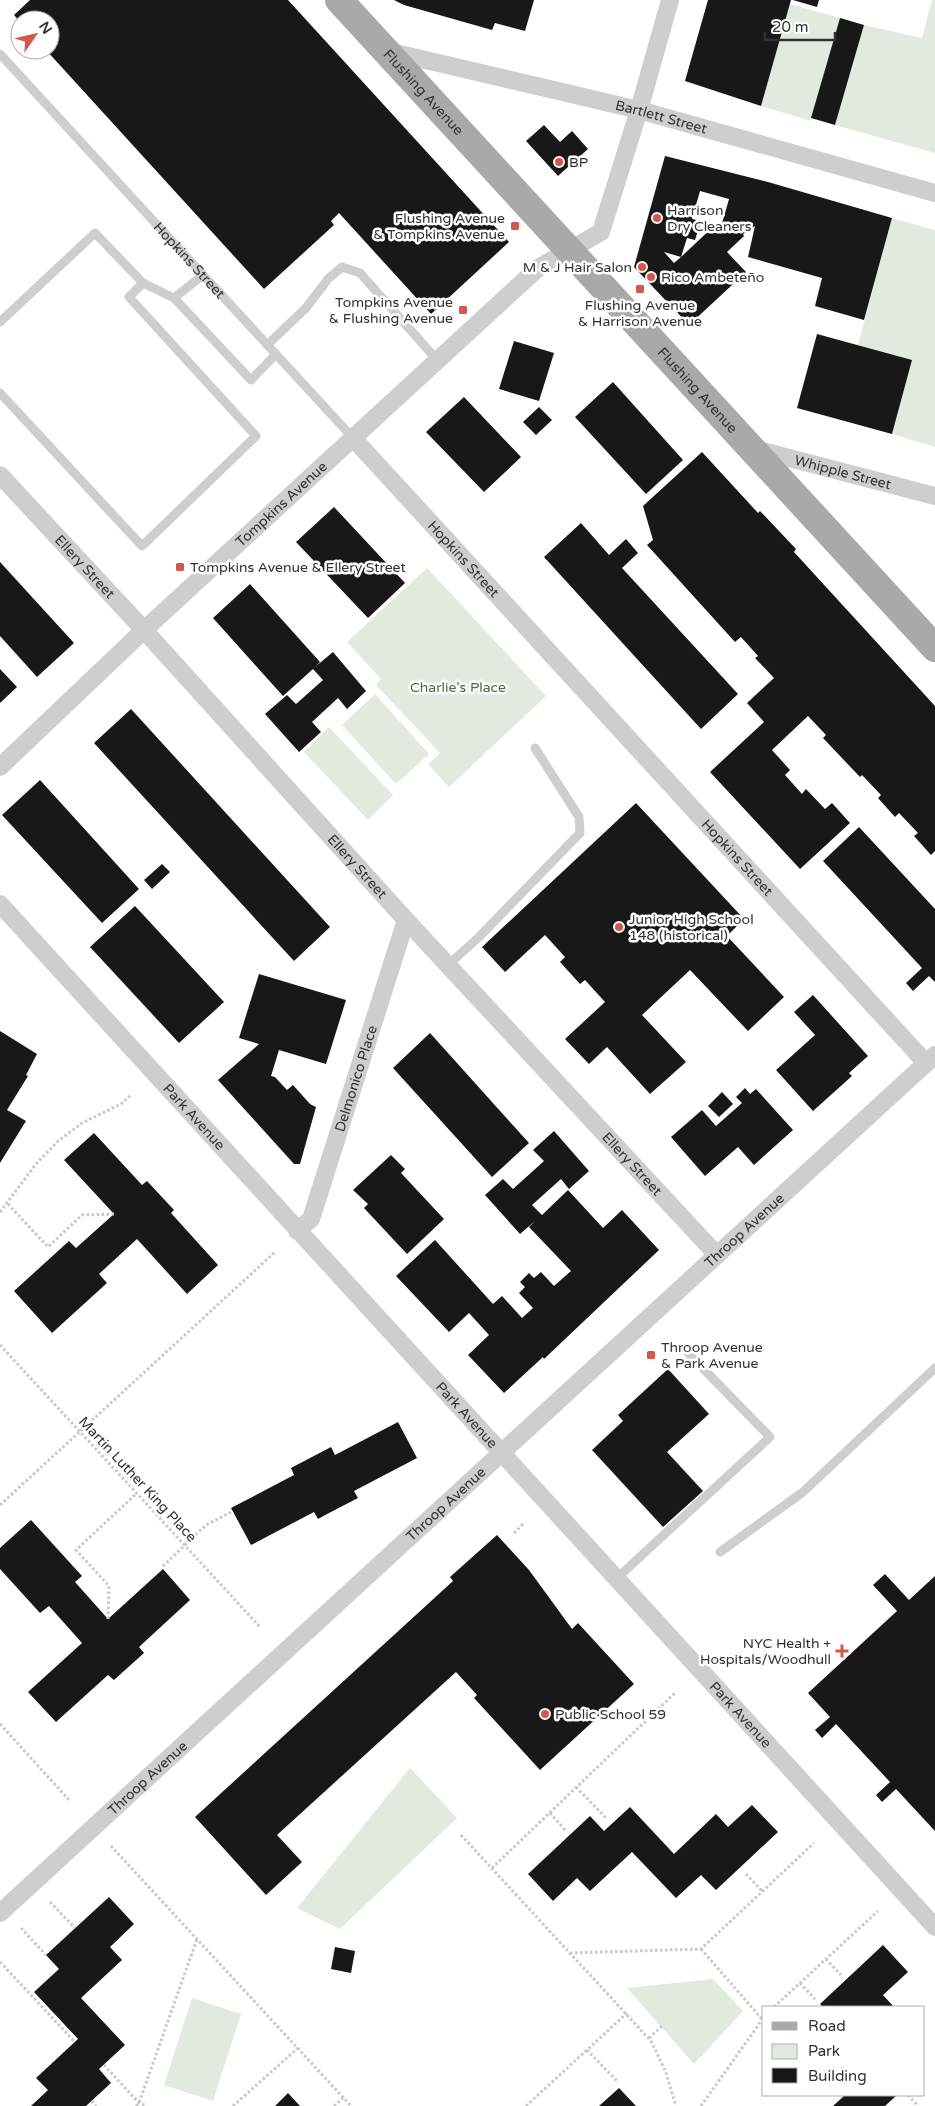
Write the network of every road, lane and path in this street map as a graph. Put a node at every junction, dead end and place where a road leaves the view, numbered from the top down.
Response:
1 (339, 0) edge
2 (670, 0) edge
3 (386, 51) junction
4 (0, 54) edge
5 (639, 110) junction
6 (935, 193) edge
7 (571, 250) junction
8 (203, 275) junction
9 (143, 283) junction
10 (174, 298) junction
11 (0, 322) edge
12 (267, 345) junction
13 (276, 354) junction
14 (438, 361) junction
15 (0, 393) edge
16 (353, 438) junction
17 (752, 449) junction
18 (0, 475) edge
19 (935, 496) edge
20 (144, 630) junction
21 (935, 648) edge
22 (535, 748) dead end
23 (0, 767) edge
24 (0, 904) edge
25 (406, 920) junction
26 (448, 965) junction
27 (930, 1059) edge
28 (131, 1095) dead end
29 (8, 1204) junction
30 (0, 1212) edge
31 (114, 1214) dead end
32 (298, 1231) junction
33 (275, 1252) dead end
34 (717, 1255) junction
35 (0, 1345) edge
36 (688, 1353) dead end
37 (935, 1368) edge
38 (80, 1432) junction
39 (501, 1453) junction
40 (137, 1493) junction
41 (0, 1505) edge
42 (233, 1511) dead end
43 (523, 1524) dead end
44 (514, 1533) dead end
45 (185, 1546) junction
46 (720, 1552) dead end
47 (163, 1566) dead end
48 (616, 1579) junction
49 (108, 1619) dead end
50 (260, 1627) dead end
51 (676, 1692) dead end
52 (0, 1724) edge
53 (576, 1788) junction
54 (70, 1801) dead end
55 (550, 1813) junction
56 (606, 1819) dead end
57 (565, 1830) dead end
58 (461, 1835) dead end
59 (814, 1842) dead end
60 (111, 1846) dead end
61 (492, 1868) junction
62 (746, 1874) dead end
63 (762, 1891) junction
64 (50, 1902) dead end
65 (878, 1912) dead end
66 (0, 1913) edge
67 (935, 1927) edge
68 (21, 1928) dead end
69 (75, 1928) dead end
70 (196, 1938) junction
71 (701, 1949) junction
72 (570, 1953) junction
73 (46, 1955) dead end
74 (826, 1959) junction
75 (0, 1962) edge
76 (840, 1975) dead end
77 (800, 1983) junction
78 (815, 1999) dead end
79 (775, 2006) edge
80 (627, 2013) junction
81 (762, 2017) edge
82 (762, 2019) edge
83 (662, 2026) dead end
84 (649, 2038) junction
85 (75, 2042) dead end
86 (298, 2048) junction
87 (587, 2050) junction
88 (104, 2065) dead end
89 (616, 2081) dead end
90 (909, 2096) edge
91 (343, 2098) junction
92 (92, 2101) dead end
93 (138, 2105) edge
94 (96, 2106) edge
95 (147, 2106) edge
96 (233, 2106) edge
97 (334, 2106) edge
98 (351, 2106) edge
99 (526, 2106) edge
100 (676, 2106) edge
101 (701, 2106) edge
102 (918, 2106) edge

1 - 3 main road, Flushing Avenue
2 - 5 street, Tompkins Avenue
3 - 5 street, Bartlett Street
3 - 7 main road, Flushing Avenue
4 - 8 lane, Hopkins Street
5 - 6 street, Bartlett Street
5 - 7 street, Tompkins Avenue
7 - 14 street, Tompkins Avenue
7 - 17 main road, Flushing Avenue
8 - 10 lane
8 - 12 lane, Hopkins Street
9 - 10 lane
9 - 11 lane
9 - 15 lane
10 - 13 lane
12 - 13 lane, Hopkins Street
12 - 14 lane
13 - 16 lane, Hopkins Street
14 - 16 street, Tompkins Avenue
16 - 20 street, Tompkins Avenue
16 - 27 street, Hopkins Street
17 - 19 street, Whipple Street
17 - 21 main road, Flushing Avenue
18 - 20 street, Ellery Street
20 - 23 street, Tompkins Avenue
20 - 25 street, Ellery Street
22 - 26 lane
24 - 32 street, Park Avenue
25 - 26 street, Ellery Street
25 - 32 street, Delmonico Place
26 - 34 street, Ellery Street
27 - 34 street, Throop Avenue
28 - 29 path
29 - 30 path
29 - 31 path
32 - 39 street, Park Avenue
33 - 38 path
34 - 39 street, Throop Avenue
35 - 38 path, Martin Luther King Place
36 - 48 lane
37 - 46 lane
38 - 40 path, Martin Luther King Place
38 - 41 path
39 - 48 street, Park Avenue
39 - 66 street, Throop Avenue
40 - 45 path, Martin Luther King Place
40 - 49 path
42 - 45 path
43 - 44 path
45 - 47 path
45 - 50 path, Martin Luther King Place
48 - 67 street, Park Avenue
51 - 53 path
52 - 54 path
53 - 55 path
53 - 56 path
55 - 57 path
55 - 61 path
58 - 61 path
59 - 63 path
60 - 70 path
61 - 72 path
62 - 63 path
63 - 71 path
64 - 69 path
65 - 74 path
68 - 73 path
70 - 86 path
70 - 93 path
71 - 72 path
71 - 81 path
72 - 80 path
74 - 76 path
74 - 77 path
75 - 85 path
77 - 78 path
77 - 79 path
80 - 84 path
80 - 87 path
82 - 101 path
83 - 84 path
84 - 100 path
86 - 91 path
86 - 96 path
87 - 89 path
87 - 99 path
88 - 93 path
90 - 102 path
91 - 97 path
91 - 98 path
92 - 94 path
93 - 95 path

